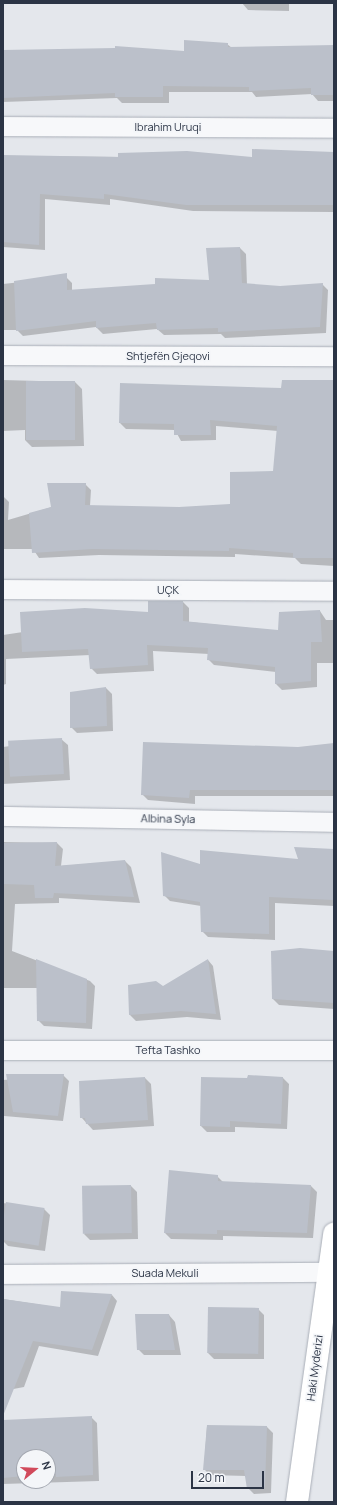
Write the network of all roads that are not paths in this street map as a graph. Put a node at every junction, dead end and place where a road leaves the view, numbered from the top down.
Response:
1 (3, 126) edge
2 (334, 128) edge
3 (3, 355) edge
4 (334, 356) edge
5 (3, 588) edge
6 (334, 591) edge
7 (3, 816) edge
8 (334, 822) edge
9 (3, 1050) edge
10 (334, 1050) edge
11 (334, 1234) edge
12 (327, 1272) junction
13 (3, 1274) edge
14 (297, 1502) edge

1 - 2 street, Ibrahim Uruqi
3 - 4 street, Shtjefën Gjeqovi
5 - 6 street, UÇK
7 - 8 street, Albina Syla
9 - 10 street, Tefta Tashko
11 - 12 street, Haki Myderizi
12 - 13 street, Suada Mekuli
12 - 14 street, Haki Myderizi

